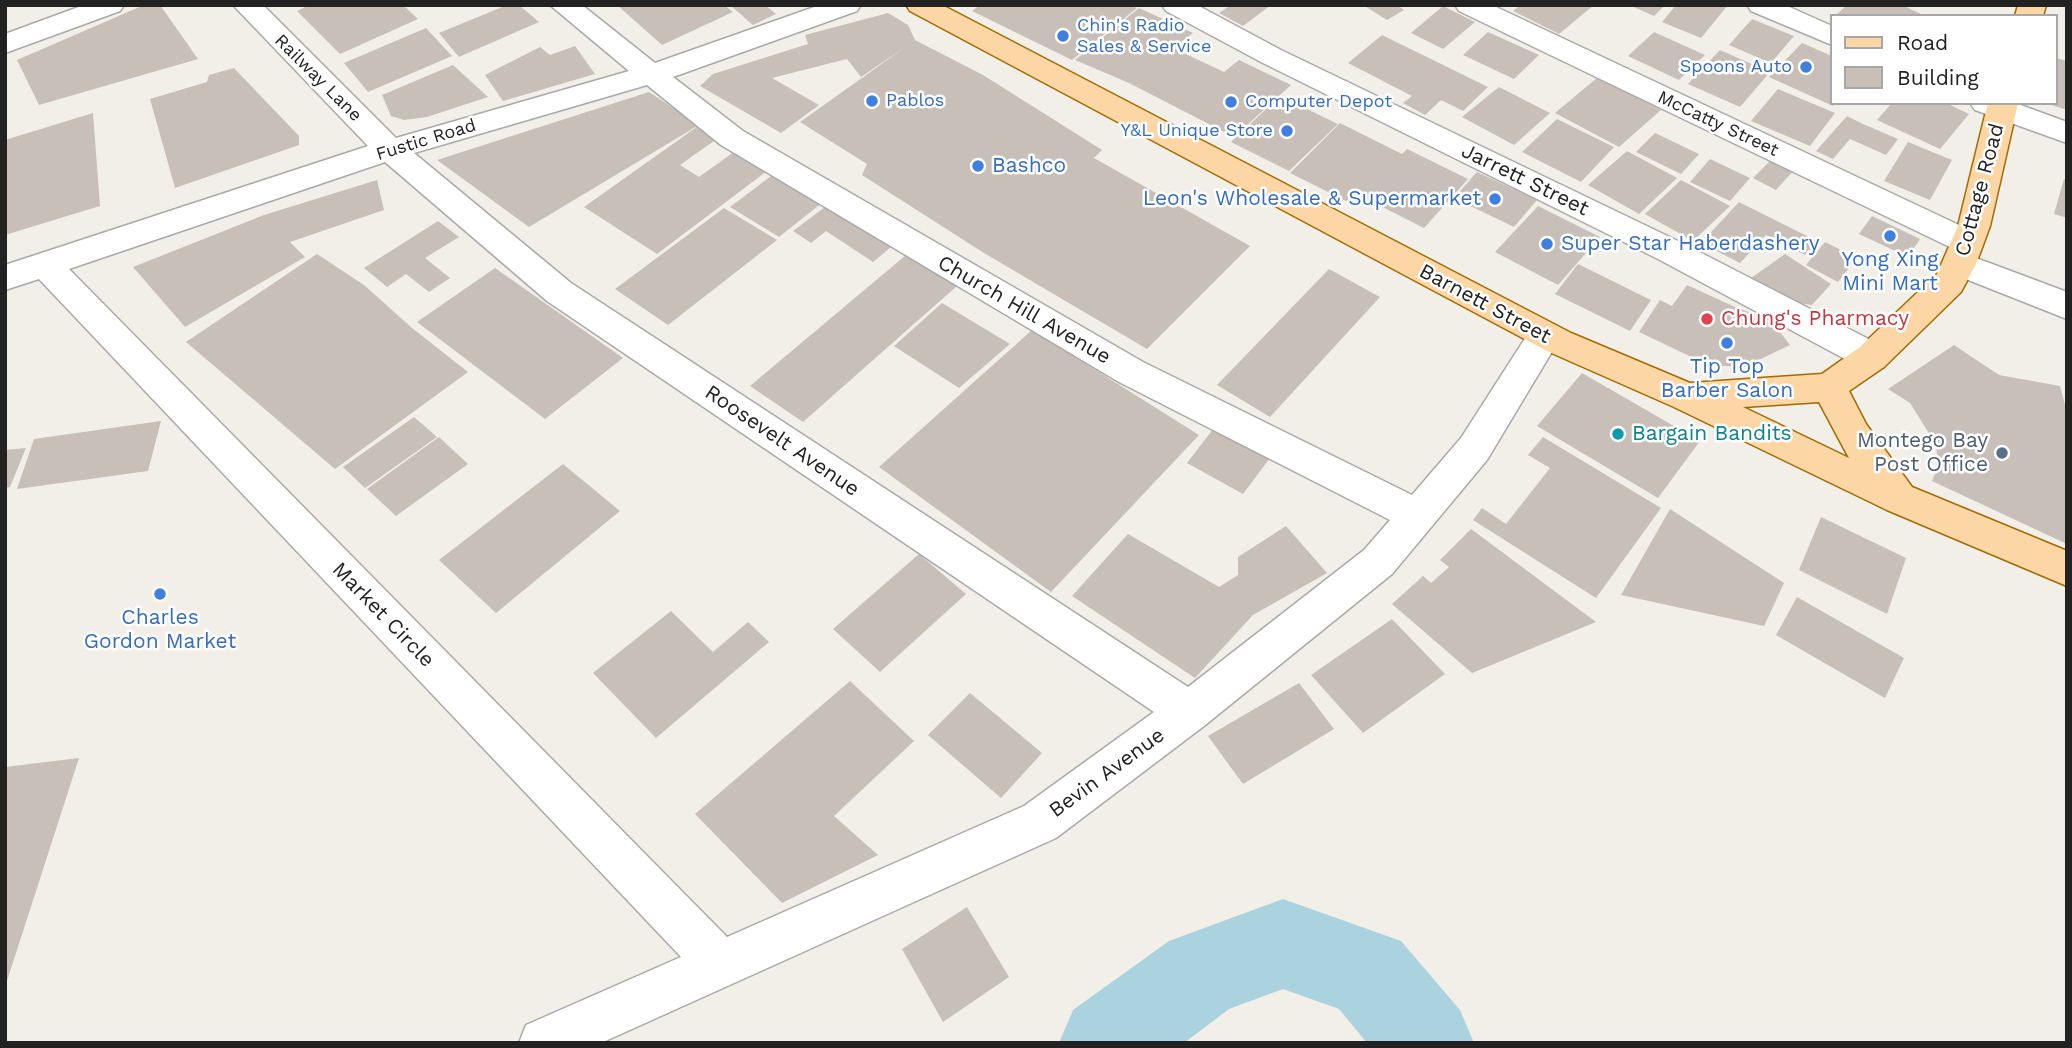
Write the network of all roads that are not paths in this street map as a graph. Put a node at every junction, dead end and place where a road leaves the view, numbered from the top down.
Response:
1 (110, 5) edge
2 (247, 5) edge
3 (564, 5) edge
4 (847, 5) edge
5 (920, 5) edge
6 (1176, 5) edge
7 (1469, 5) edge
8 (1760, 5) edge
9 (1830, 36) edge
10 (5, 44) edge
11 (649, 75) junction
12 (1997, 106) edge
13 (2067, 133) edge
14 (390, 150) junction
15 (1963, 253) junction
16 (46, 266) junction
17 (5, 278) edge
18 (2067, 306) edge
19 (1545, 335) junction
20 (1872, 357) junction
21 (1829, 387) junction
22 (1687, 397) junction
23 (1900, 499) junction
24 (1417, 516) junction
25 (2067, 569) edge
26 (1189, 712) junction
27 (720, 964) junction
28 (544, 1043) edge

1 - 10 street
2 - 14 street, Railway Lane
3 - 11 street, Church Hill Avenue
4 - 11 street, Fustic Road
5 - 19 main road, Barnett Street
6 - 20 street, Jarrett Street
7 - 15 street, McCatty Street
8 - 9 street
11 - 14 street, Fustic Road
11 - 24 street, Church Hill Avenue
12 - 13 street
12 - 15 main road, Cottage Road
14 - 16 street, Fustic Road
14 - 26 street, Roosevelt Avenue
15 - 18 street, McCatty Street
15 - 20 main road, Cottage Road
16 - 17 street, Fustic Road
16 - 27 street, Market Circle
19 - 22 main road, Barnett Street
19 - 24 street, Bevin Avenue
20 - 21 main road, Cottage Road
21 - 22 main road
21 - 23 main road
22 - 23 main road, Barnett Street
23 - 25 main road, Barnett Street
24 - 26 street, Bevin Avenue
26 - 27 street, Bevin Avenue
27 - 28 street, Bevin Avenue

